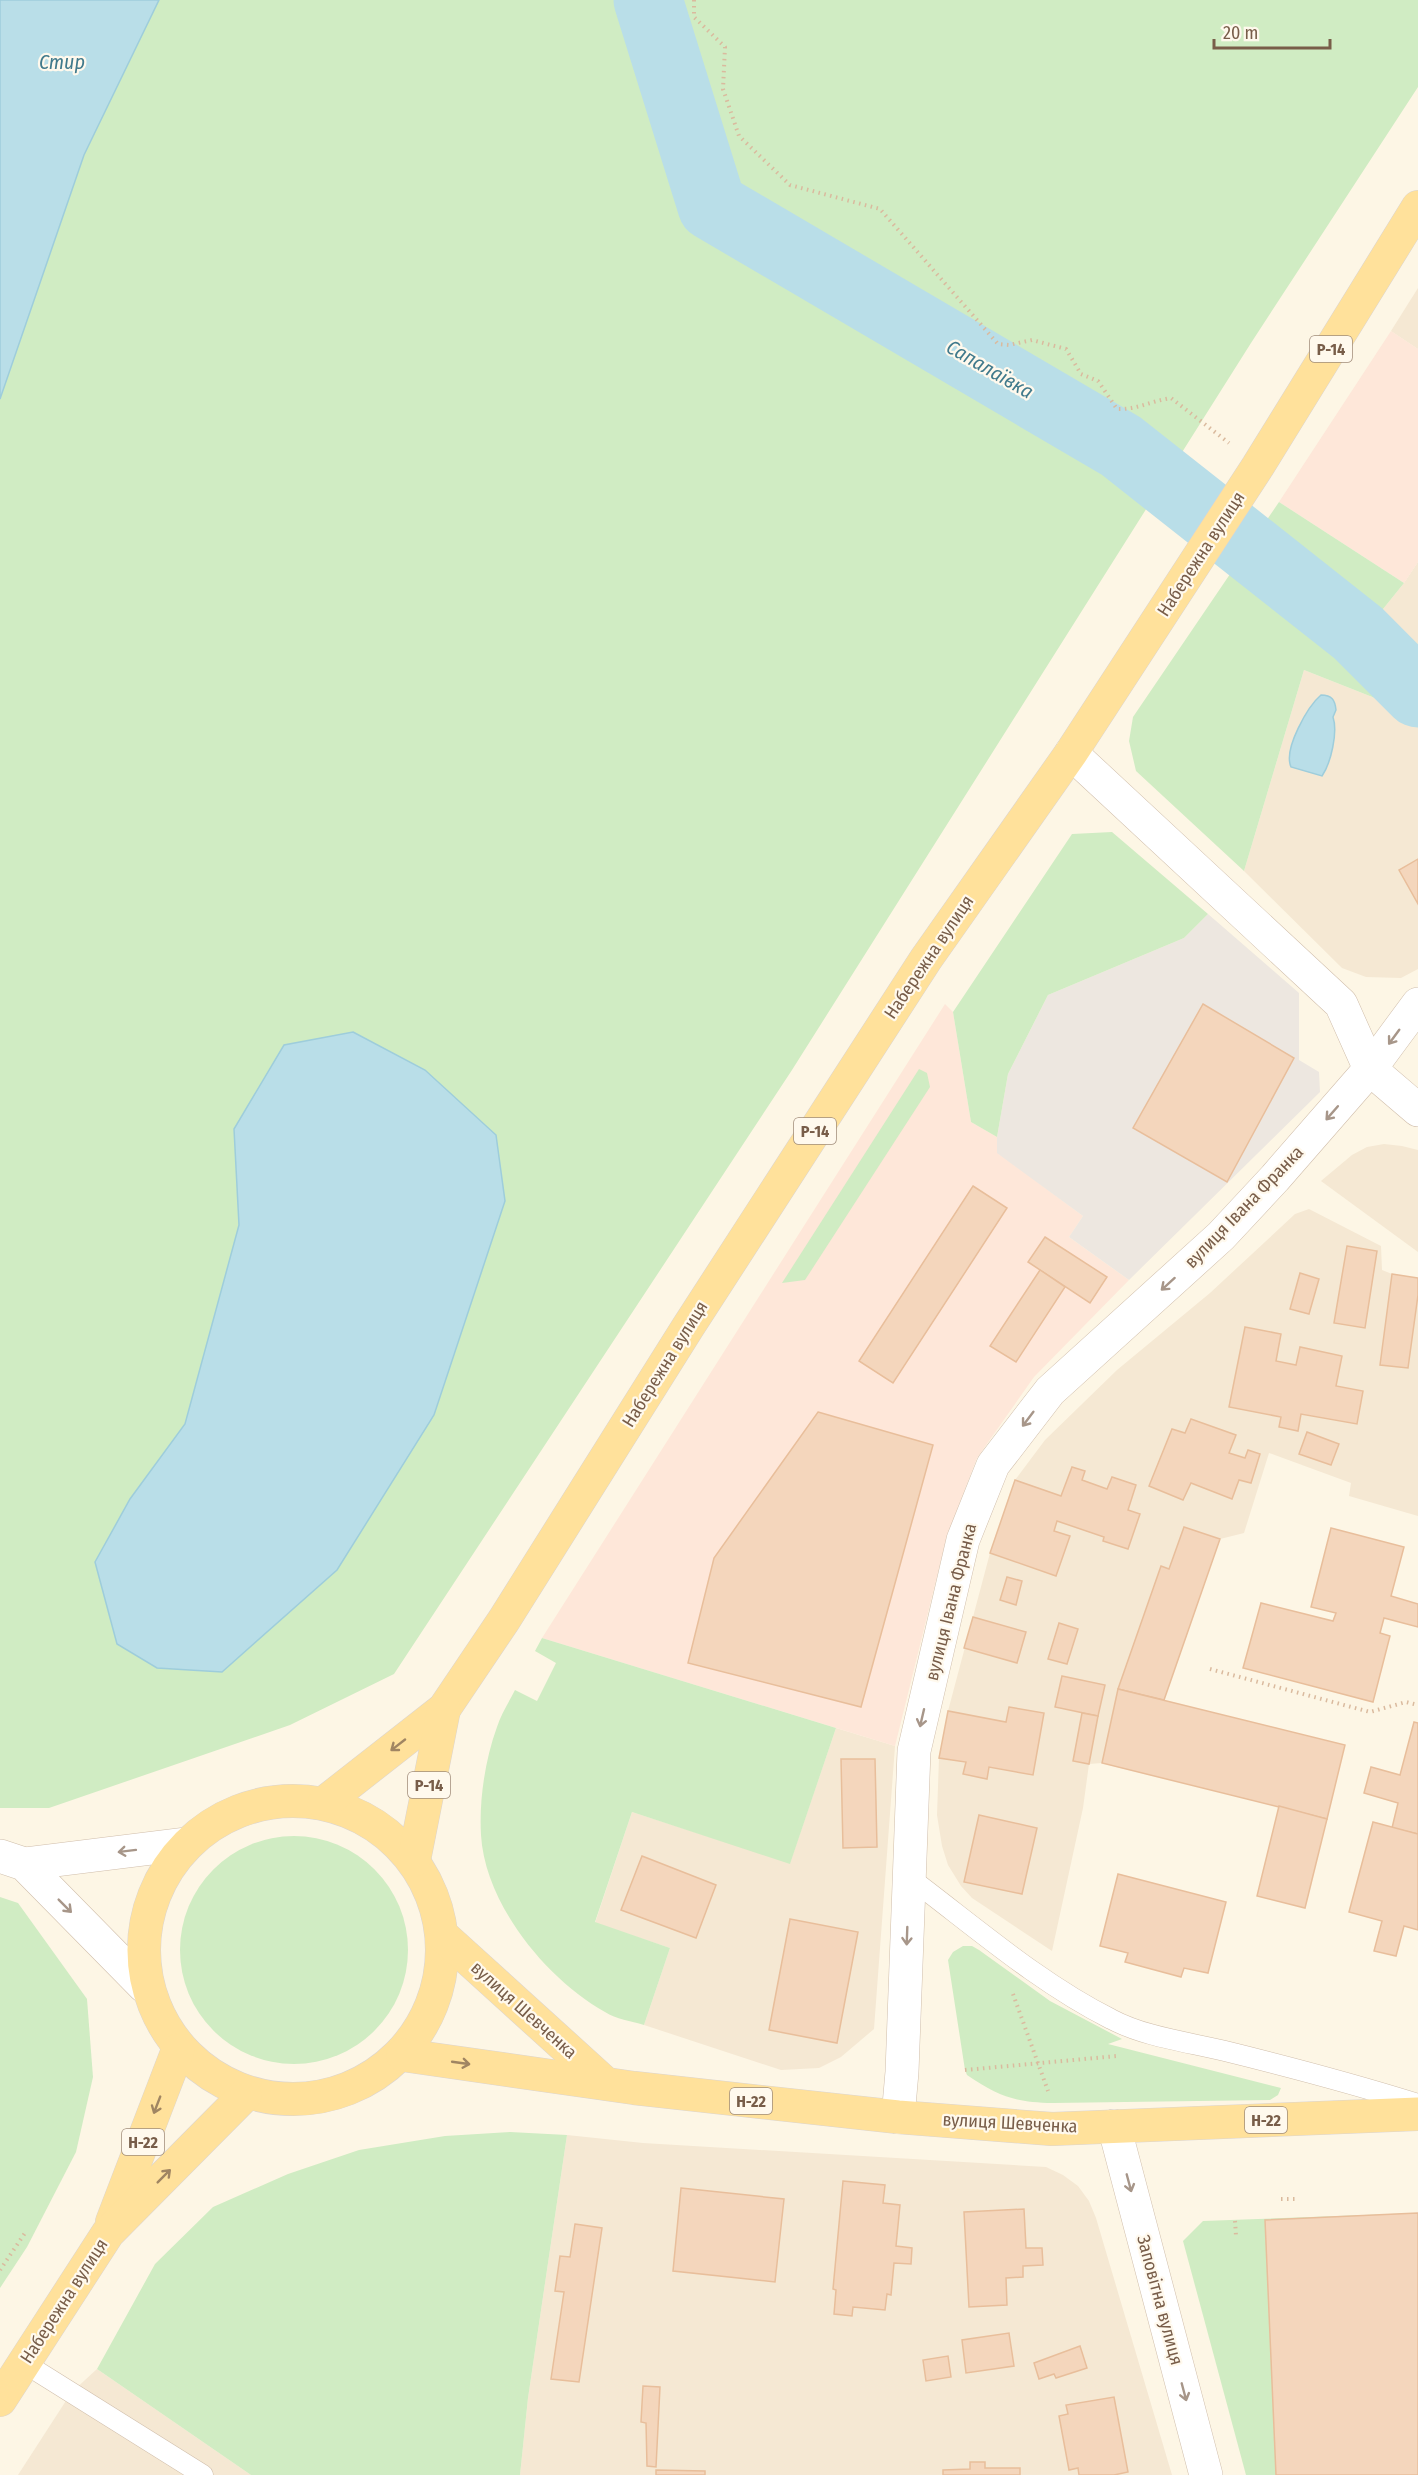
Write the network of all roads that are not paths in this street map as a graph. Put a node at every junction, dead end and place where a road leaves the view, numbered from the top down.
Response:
1 (1418, 207) edge
2 (1071, 753) junction
3 (1418, 1004) edge
4 (1370, 1069) junction
5 (1418, 1110) edge
6 (444, 1709) junction
7 (324, 1803) junction
8 (185, 1844) junction
9 (12, 1860) edge
10 (414, 1860) junction
11 (910, 1878) junction
12 (443, 1936) junction
13 (144, 1986) junction
14 (178, 2050) junction
15 (403, 2055) junction
16 (605, 2083) junction
17 (245, 2095) junction
18 (1418, 2104) edge
19 (1418, 2114) edge
20 (898, 2116) junction
21 (1114, 2126) junction
22 (108, 2233) junction
23 (24, 2363) junction
24 (0, 2400) edge
25 (203, 2475) edge
26 (1206, 2475) edge

1 - 2 main road, Набережна вулиця / Р-14
2 - 4 street
2 - 6 main road, Набережна вулиця / Р-14
3 -> 4 street, вулиця Івана Франка
4 - 5 street
4 -> 11 street, вулиця Івана Франка
6 -> 7 main road, Набережна вулиця / Р-14
6 - 10 main road, Набережна вулиця / Р-14
7 - 8 main road
7 - 10 main road
8 -> 9 street
8 - 13 main road
9 -> 13 street
10 - 12 main road
11 - 18 lane
11 -> 20 street, вулиця Івана Франка
12 - 15 main road
12 - 16 main road, вулиця Шевченка
13 - 14 main road
14 - 17 main road
14 -> 22 main road, Набережна вулиця / Н-22
15 -> 16 main road, вулиця Шевченка / Н-22
15 - 17 main road
16 - 20 main road, вулиця Шевченка / Н-22
22 -> 17 main road, Набережна вулиця / Н-22
19 - 21 main road, вулиця Шевченка / Н-22
20 - 21 main road, вулиця Шевченка / Н-22
21 -> 26 street, Заповітна вулиця
22 - 23 main road, Набережна вулиця / Н-22
23 - 24 main road, Набережна вулиця / Н-22
23 - 25 lane

